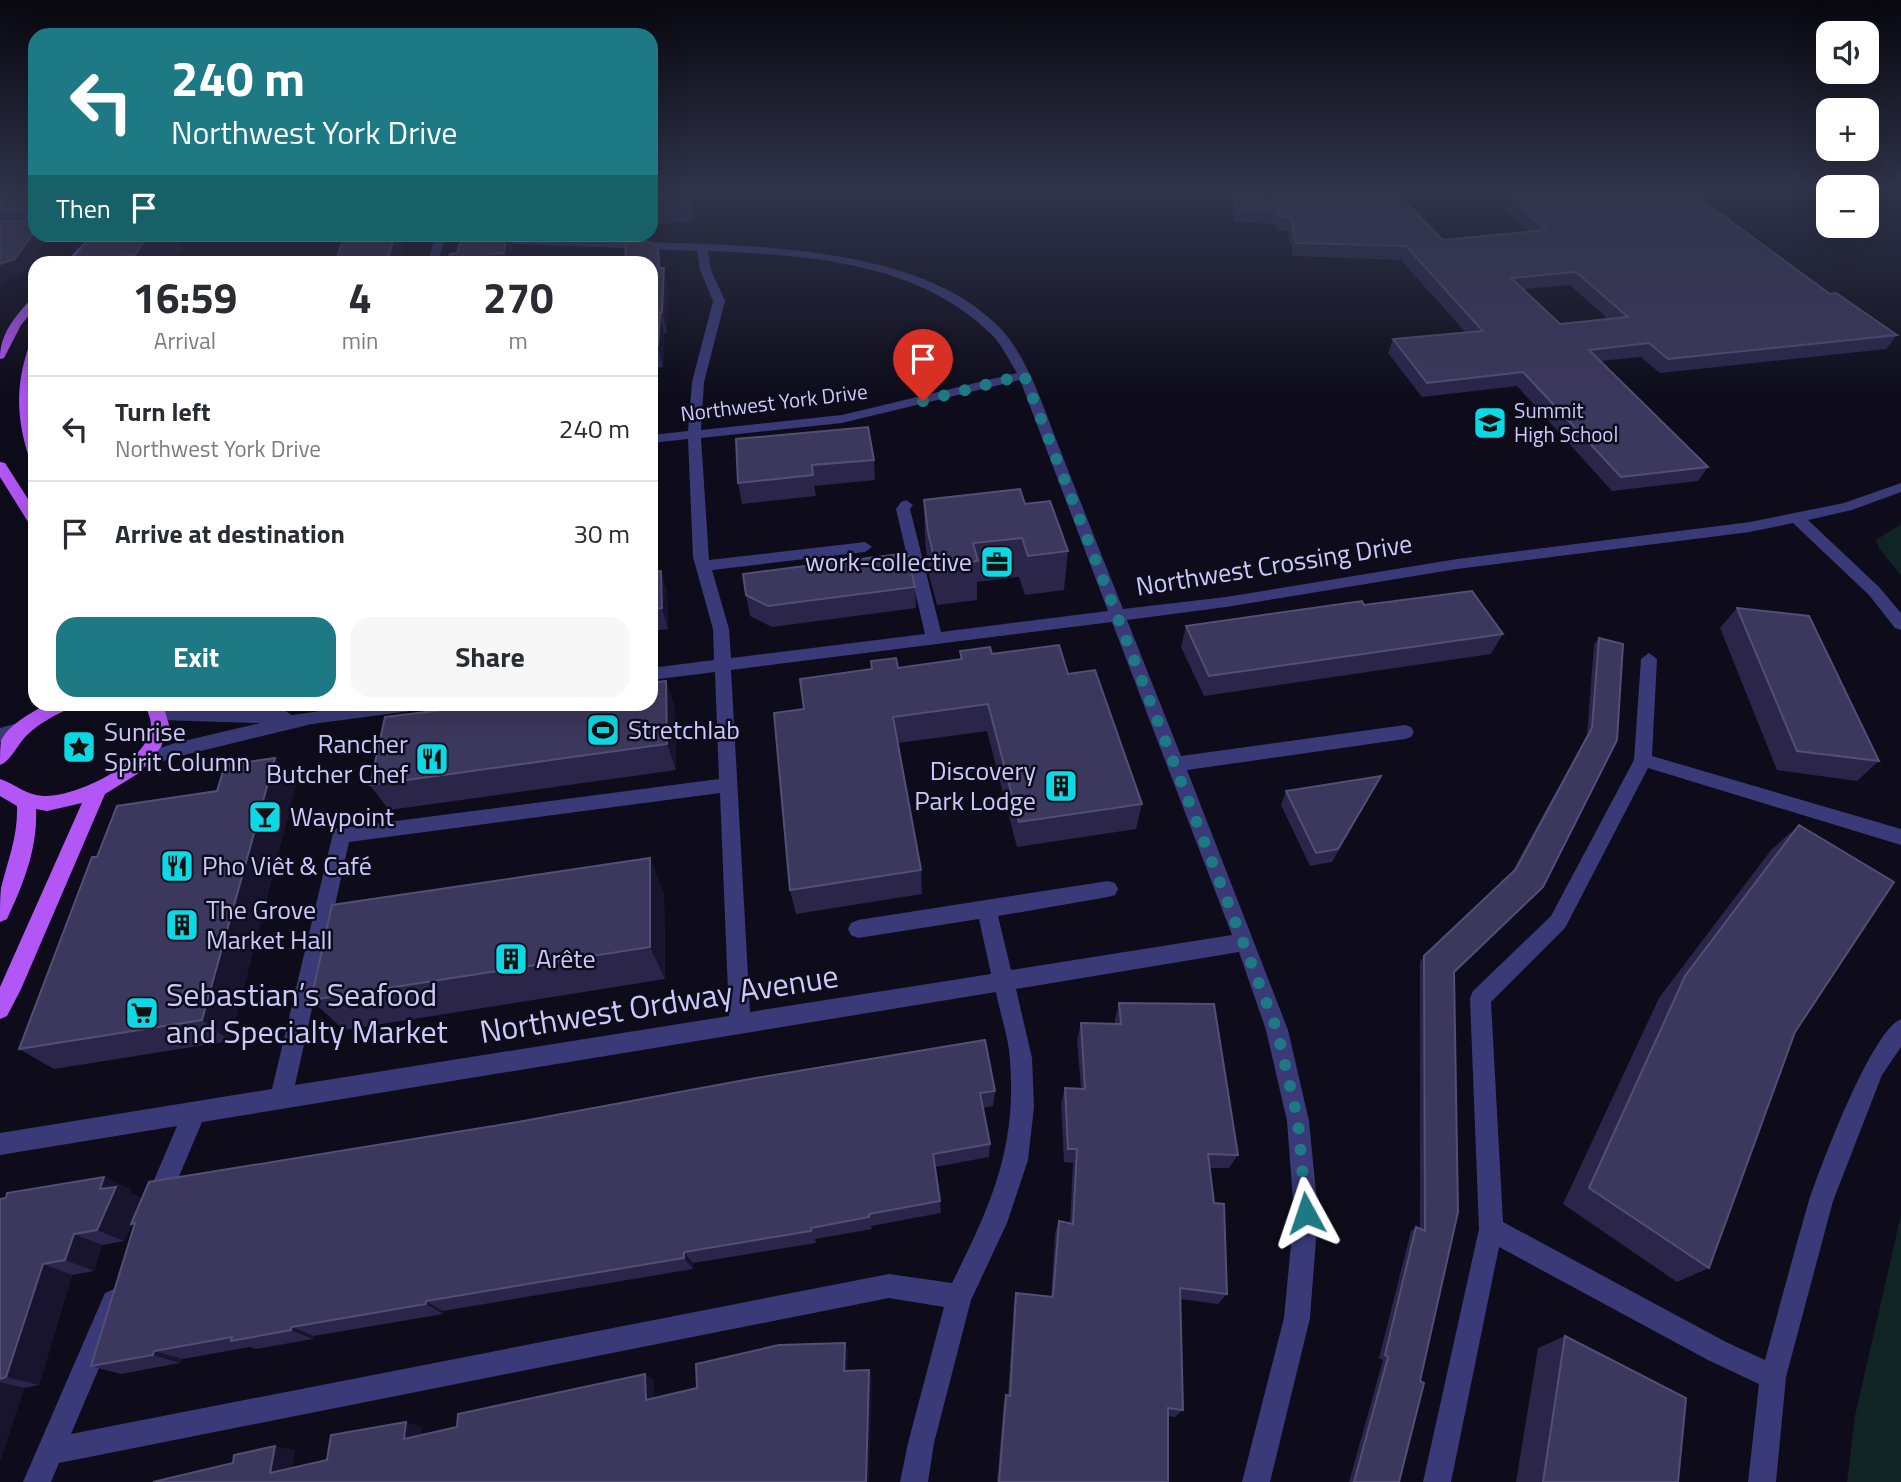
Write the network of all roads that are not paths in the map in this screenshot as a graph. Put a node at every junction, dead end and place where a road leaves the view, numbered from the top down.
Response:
1 (702, 259) edge
2 (828, 259) edge
3 (28, 310) edge
4 (4, 340) edge
5 (0, 355) edge
6 (28, 370) edge
7 (1024, 375) junction
8 (28, 434) edge
9 (694, 435) junction
10 (658, 438) edge
11 (0, 466) edge
12 (1901, 487) edge
13 (906, 505) dead end
14 (28, 511) edge
15 (1797, 518) junction
16 (865, 547) dead end
17 (704, 566) junction
18 (1118, 615) junction
19 (1901, 624) edge
20 (934, 638) junction
21 (1649, 659) dead end
22 (722, 665) junction
23 (658, 673) edge
24 (47, 711) edge
25 (157, 711) edge
26 (209, 711) edge
27 (361, 711) edge
28 (312, 717) junction
29 (22, 729) junction
30 (1405, 732) dead end
31 (0, 735) edge
32 (0, 758) edge
33 (1643, 760) junction
34 (139, 762) junction
35 (1176, 764) junction
36 (728, 785) junction
37 (0, 786) edge
38 (98, 790) junction
39 (26, 802) junction
40 (1901, 837) edge
41 (1108, 889) dead end
42 (987, 909) junction
43 (0, 913) edge
44 (858, 929) dead end
45 (1245, 942) junction
46 (1004, 981) junction
47 (0, 1009) edge
48 (740, 1022) junction
49 (1901, 1029) edge
50 (281, 1098) junction
51 (195, 1112) junction
52 (0, 1144) edge
53 (149, 1219) edge
54 (1490, 1229) junction
55 (122, 1282) edge
56 (959, 1297) junction
57 (1773, 1377) junction
58 (51, 1451) junction
59 (37, 1482) edge
60 (914, 1482) edge
61 (1256, 1482) edge
62 (1437, 1482) edge
63 (1762, 1482) edge

1 - 9 street
2 - 7 street
3 - 4 main road
4 - 5 main road
6 - 8 main road
7 - 9 street, Northwest York Drive
7 - 18 street
9 - 10 street, Northwest York Drive
9 - 17 street
11 - 14 main road
12 - 15 street, Northwest Crossing Drive
13 - 20 street
15 - 18 street, Northwest Crossing Drive
15 - 19 street
16 - 17 street
17 - 22 street
18 - 20 street, Northwest Crossing Drive
18 - 35 street
20 - 22 street, Northwest Crossing Drive
21 - 33 street
22 - 23 street, Northwest Crossing Drive
22 - 36 street
24 - 29 main road
25 - 34 main road
26 - 28 street
27 - 28 street
28 - 34 street
29 - 31 street
29 - 32 main road
30 - 35 street
33 - 40 street
33 - 54 street
34 - 38 main road
35 - 45 street
36 - 48 street
36 - 50 street
37 - 39 main road
38 - 39 main road
38 - 47 main road
39 - 43 main road
41 - 42 street
42 - 44 street
42 - 46 street
45 - 46 street, Northwest Ordway Avenue
45 - 61 street
46 - 48 street, Northwest Ordway Avenue
46 - 56 street
48 - 50 street, Northwest Ordway Avenue
49 - 57 street
50 - 51 street, Northwest Ordway Avenue
51 - 52 street, Northwest Ordway Avenue
51 - 53 street
54 - 57 street
54 - 62 street
55 - 58 street
56 - 58 street
56 - 60 street
57 - 63 street
58 - 59 street

